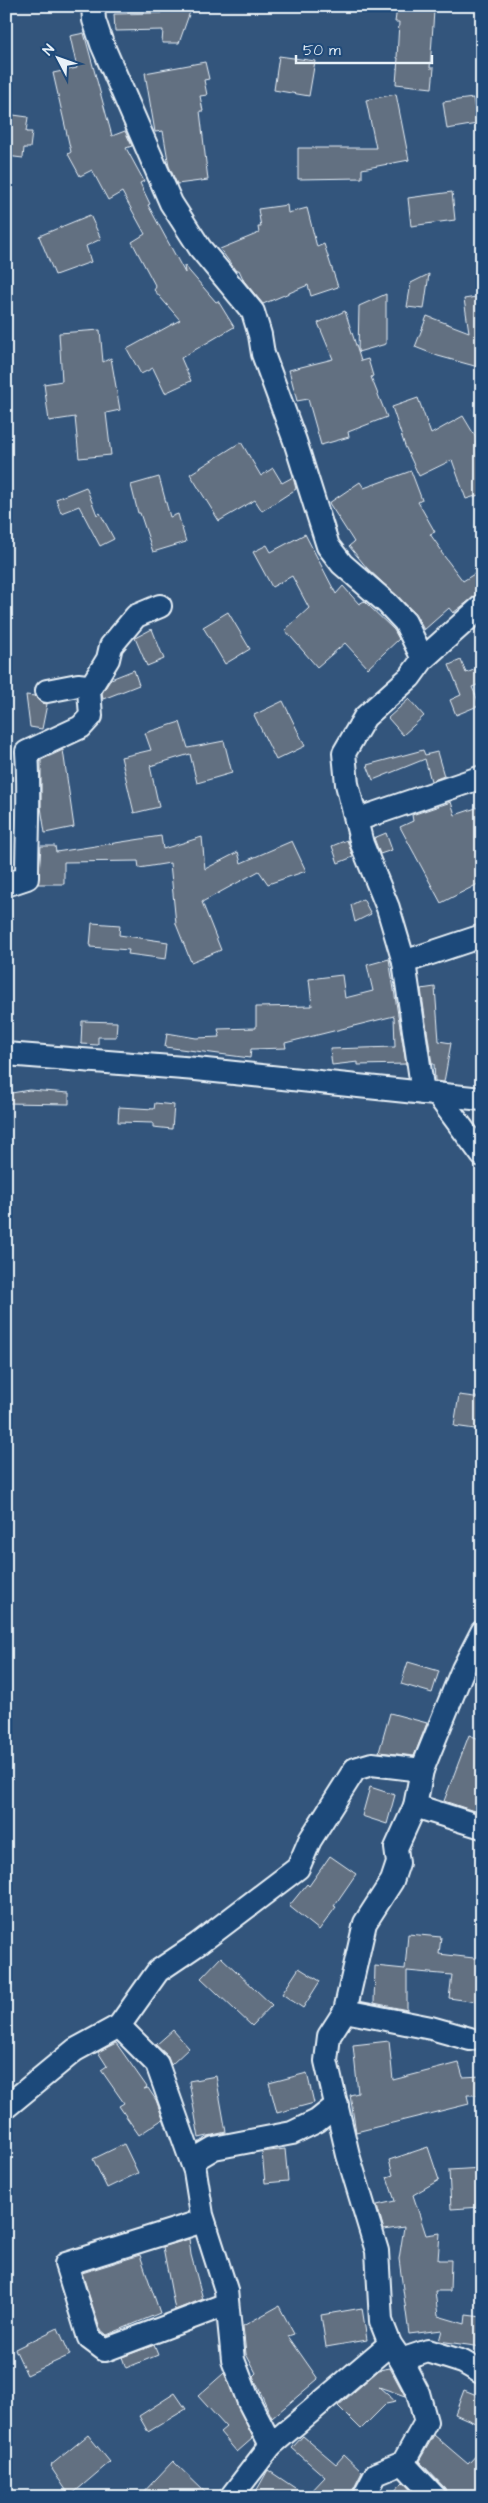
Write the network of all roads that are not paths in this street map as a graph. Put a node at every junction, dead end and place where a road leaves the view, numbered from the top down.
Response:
1 (93, 6) edge
2 (160, 606) dead end
3 (482, 606) edge
4 (423, 660) junction
5 (47, 690) dead end
6 (89, 690) junction
7 (482, 777) edge
8 (356, 820) junction
9 (6, 885) edge
10 (482, 936) edge
11 (404, 962) junction
12 (6, 1054) edge
13 (430, 1094) junction
14 (482, 1098) edge
15 (482, 1155) edge
16 (482, 1632) edge
17 (422, 1770) junction
18 (415, 1806) junction
19 (482, 1827) edge
20 (344, 2011) junction
21 (119, 2026) junction
22 (470, 2039) dead end
23 (336, 2105) junction
24 (6, 2107) edge
25 (192, 2161) junction
26 (204, 2221) junction
27 (227, 2304) junction
28 (395, 2352) junction
29 (482, 2372) edge
30 (271, 2445) junction
31 (403, 2463) junction
32 (231, 2497) edge
33 (364, 2497) edge
34 (435, 2497) edge

1 - 4 street
2 - 6 street
3 - 4 street
4 - 8 street
5 - 6 street
6 - 9 street
7 - 8 street
8 - 11 street
10 - 11 street
11 - 13 street
12 - 13 street
13 - 14 street
13 - 15 street
16 - 17 street
17 - 18 street
17 - 21 street
18 - 19 street
18 - 20 street
20 - 22 street
20 - 23 street
21 - 24 street
21 - 25 street
23 - 25 street
23 - 28 street
25 - 26 street
26 - 27 street
26 - 27 street
27 - 30 street
28 - 29 street
28 - 30 street
28 - 31 street
30 - 32 street
31 - 33 street
31 - 34 street

